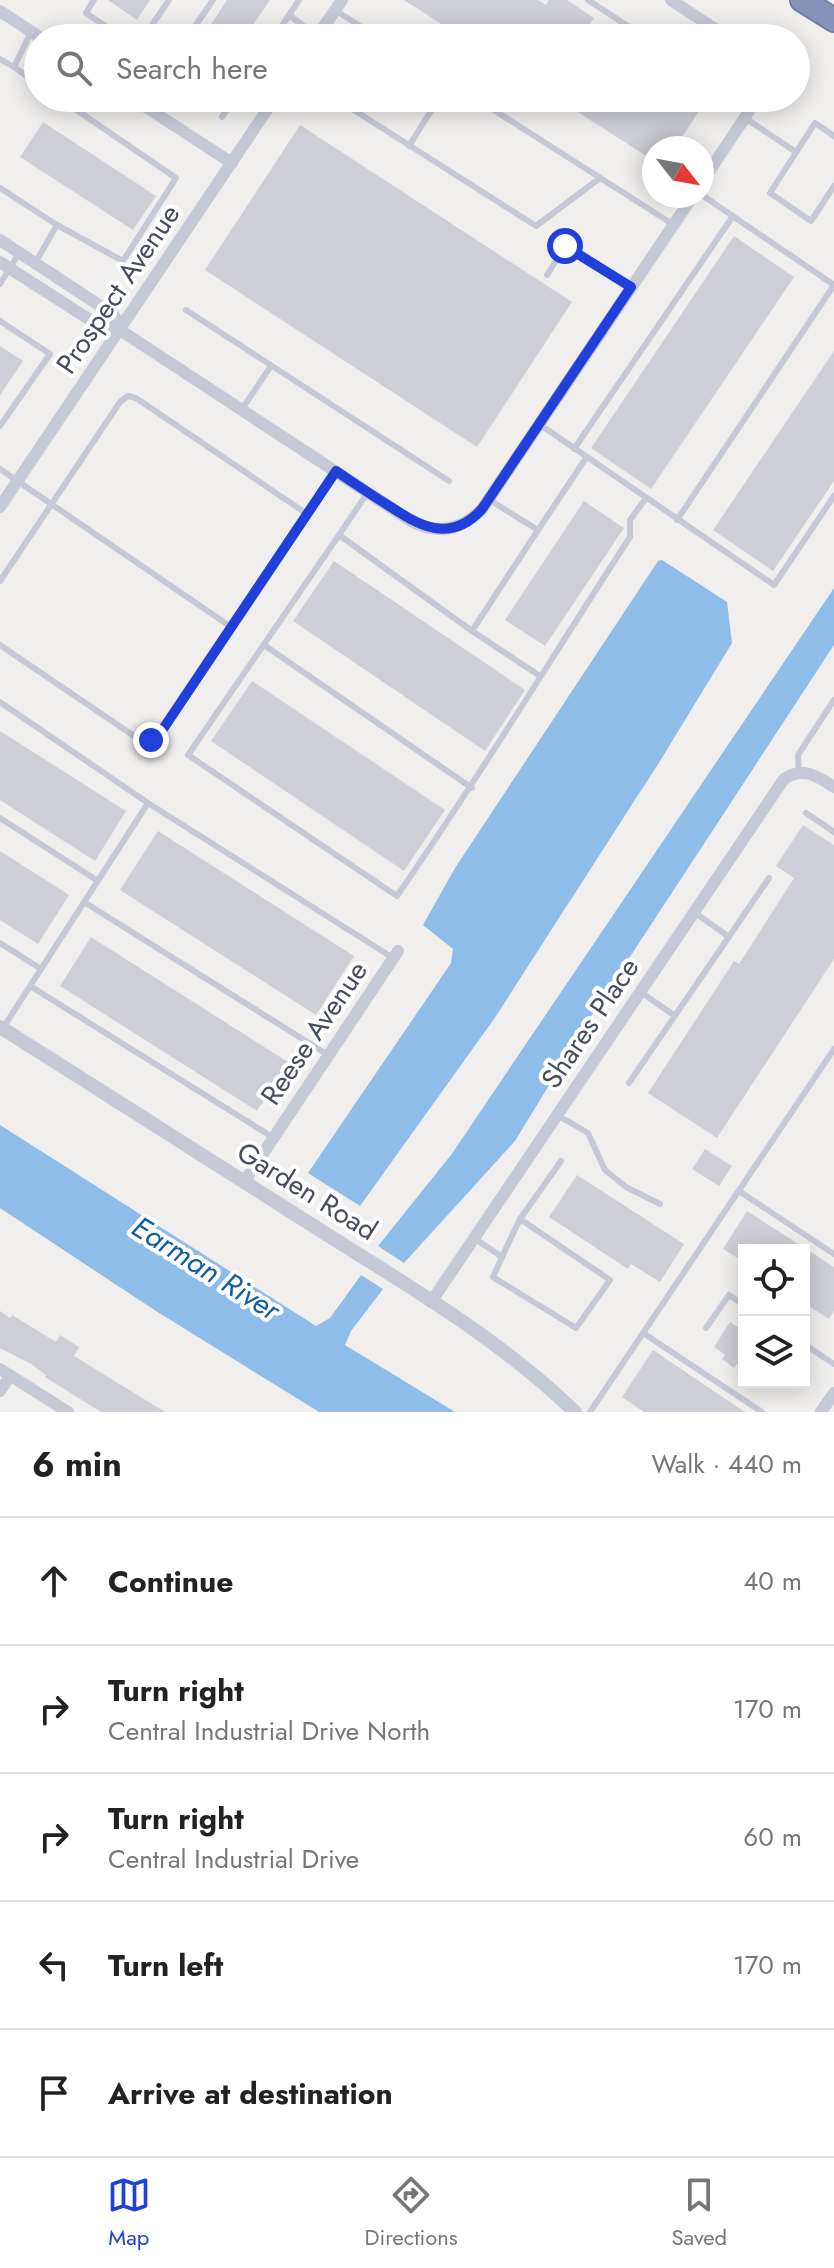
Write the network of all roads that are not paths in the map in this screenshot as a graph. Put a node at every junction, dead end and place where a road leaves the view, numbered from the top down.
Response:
1 (94, 0) edge
2 (169, 0) edge
3 (213, 0) edge
4 (299, 0) edge
5 (588, 0) edge
6 (671, 0) edge
7 (802, 0) edge
8 (338, 5) edge
9 (0, 11) edge
10 (289, 15) junction
11 (834, 20) edge
12 (102, 24) edge
13 (153, 24) edge
14 (197, 24) edge
15 (283, 24) edge
16 (300, 24) edge
17 (325, 24) edge
18 (360, 24) edge
19 (625, 24) edge
20 (708, 24) edge
21 (24, 27) edge
22 (24, 52) edge
23 (0, 59) edge
24 (14, 67) junction
25 (24, 74) edge
26 (79, 112) edge
27 (154, 112) edge
28 (225, 112) edge
29 (266, 112) edge
30 (357, 112) edge
31 (431, 112) edge
32 (497, 112) edge
33 (748, 112) edge
34 (222, 117) dead end
35 (745, 118) junction
36 (834, 136) edge
37 (409, 146) junction
38 (796, 152) junction
39 (232, 163) junction
40 (714, 164) edge
41 (600, 178) junction
42 (834, 186) edge
43 (0, 188) edge
44 (714, 203) edge
45 (685, 208) edge
46 (733, 216) junction
47 (57, 225) junction
48 (674, 225) junction
49 (0, 240) edge
50 (19, 252) junction
51 (35, 263) junction
52 (5, 265) edge
53 (547, 275) dead end
54 (0, 284) edge
55 (834, 285) edge
56 (631, 287) junction
57 (186, 310) dead end
58 (0, 321) edge
59 (120, 330) junction
60 (271, 366) junction
61 (242, 410) junction
62 (539, 424) junction
63 (0, 426) edge
64 (574, 449) junction
65 (586, 458) junction
66 (0, 469) edge
67 (336, 471) junction
68 (18, 481) junction
69 (449, 481) dead end
70 (368, 492) junction
71 (834, 496) edge
72 (646, 498) junction
73 (488, 499) junction
74 (52, 506) junction
75 (0, 507) edge
76 (307, 514) junction
77 (677, 520) junction
78 (538, 530) junction
79 (339, 535) junction
80 (0, 581) edge
81 (231, 627) junction
82 (472, 631) junction
83 (0, 645) edge
84 (264, 645) junction
85 (540, 676) junction
86 (834, 700) edge
87 (0, 702) edge
88 (795, 773) junction
89 (834, 787) edge
90 (472, 788) junction
91 (148, 803) junction
92 (806, 813) dead end
93 (0, 818) edge
94 (834, 832) edge
95 (769, 878) dead end
96 (98, 881) junction
97 (84, 902) junction
98 (694, 912) junction
99 (729, 937) junction
100 (0, 943) edge
101 (394, 956) joint
102 (41, 969) junction
103 (30, 986) junction
104 (640, 992) junction
105 (675, 1016) junction
106 (1, 1028) edge
107 (834, 1049) edge
108 (328, 1055) junction
109 (629, 1083) dead end
110 (557, 1115) junction
111 (274, 1138) junction
112 (561, 1161) dead end
113 (244, 1182) junction
114 (739, 1191) junction
115 (660, 1204) dead end
116 (520, 1219) junction
117 (474, 1238) junction
118 (834, 1254) edge
119 (502, 1257) junction
120 (738, 1301) edge
121 (431, 1302) junction
122 (706, 1328) dead end
123 (643, 1333) junction
124 (810, 1348) edge
125 (834, 1364) edge
126 (5, 1372) edge
127 (0, 1391) edge
128 (834, 1393) edge
129 (68, 1412) edge
130 (575, 1412) edge
131 (590, 1412) edge
132 (762, 1412) edge
133 (821, 1412) edge

1 - 12 lane
2 - 13 lane
3 - 14 lane
4 - 10 lane
5 - 19 lane
6 - 20 street
7 - 11 highway
8 - 17 street
8 - 18 lane
9 - 21 street
10 - 15 lane
10 - 16 lane
22 - 24 lane
23 - 24 lane
24 - 25 lane
26 - 47 lane
27 - 39 street
28 - 34 lane
29 - 39 street, Prospect Avenue
30 - 37 lane
31 - 37 lane
32 - 41 lane
33 - 35 street
35 - 38 lane
35 - 40 street
36 - 38 lane
37 - 41 lane
38 - 42 lane
39 - 59 street, Prospect Avenue
41 - 48 lane
43 - 47 lane
44 - 46 lane
45 - 48 street
46 - 55 lane
46 - 64 lane
47 - 51 lane
48 - 56 street
49 - 50 street
50 - 51 street
50 - 52 lane
51 - 59 street
52 - 54 lane
52 - 59 street
53 - 56 lane
55 - 77 lane
56 - 62 street
57 - 60 lane
58 - 63 lane
59 - 61 street
59 - 68 street, Prospect Avenue
60 - 61 lane
60 - 69 lane
61 - 67 street
62 - 64 lane
62 - 73 street
64 - 65 lane
65 - 72 lane
65 - 78 lane
66 - 68 lane
67 - 70 street
67 - 76 lane
68 - 74 lane
68 - 75 street, Prospect Avenue
70 - 73 street
70 - 79 lane
71 - 77 lane
72 - 77 lane
72 - 85 lane
73 - 78 lane
74 - 76 lane
74 - 80 lane
74 - 81 lane
76 - 81 lane
78 - 82 lane
79 - 82 lane
79 - 84 lane
81 - 83 lane
82 - 85 lane
84 - 90 lane
84 - 90 lane
85 - 90 lane
86 - 88 lane
87 - 91 lane
88 - 89 street
88 - 98 street, Shares Place
91 - 96 lane
91 - 101 lane
92 - 94 lane
93 - 96 lane
95 - 99 lane
96 - 97 lane
97 - 102 lane
97 - 108 lane
98 - 99 lane
98 - 104 street, Shares Place
99 - 105 lane
100 - 102 lane
101 - 108 street, Reese Avenue
102 - 103 lane
103 - 106 lane
103 - 111 lane
104 - 105 lane
104 - 110 street, Shares Place
105 - 109 lane
106 - 113 street, Garden Road
107 - 114 lane
108 - 111 street, Reese Avenue
110 - 115 lane
110 - 117 street, Shares Place
111 - 113 street, Reese Avenue
112 - 116 lane
113 - 121 street, Garden Road
114 - 118 lane
114 - 123 lane
116 - 119 lane
116 - 119 lane
117 - 119 lane
117 - 121 street, Shares Place
120 - 122 lane
121 - 130 street, Garden Road
123 - 131 lane
123 - 132 lane
124 - 125 lane
126 - 127 street
126 - 129 street
128 - 133 street

